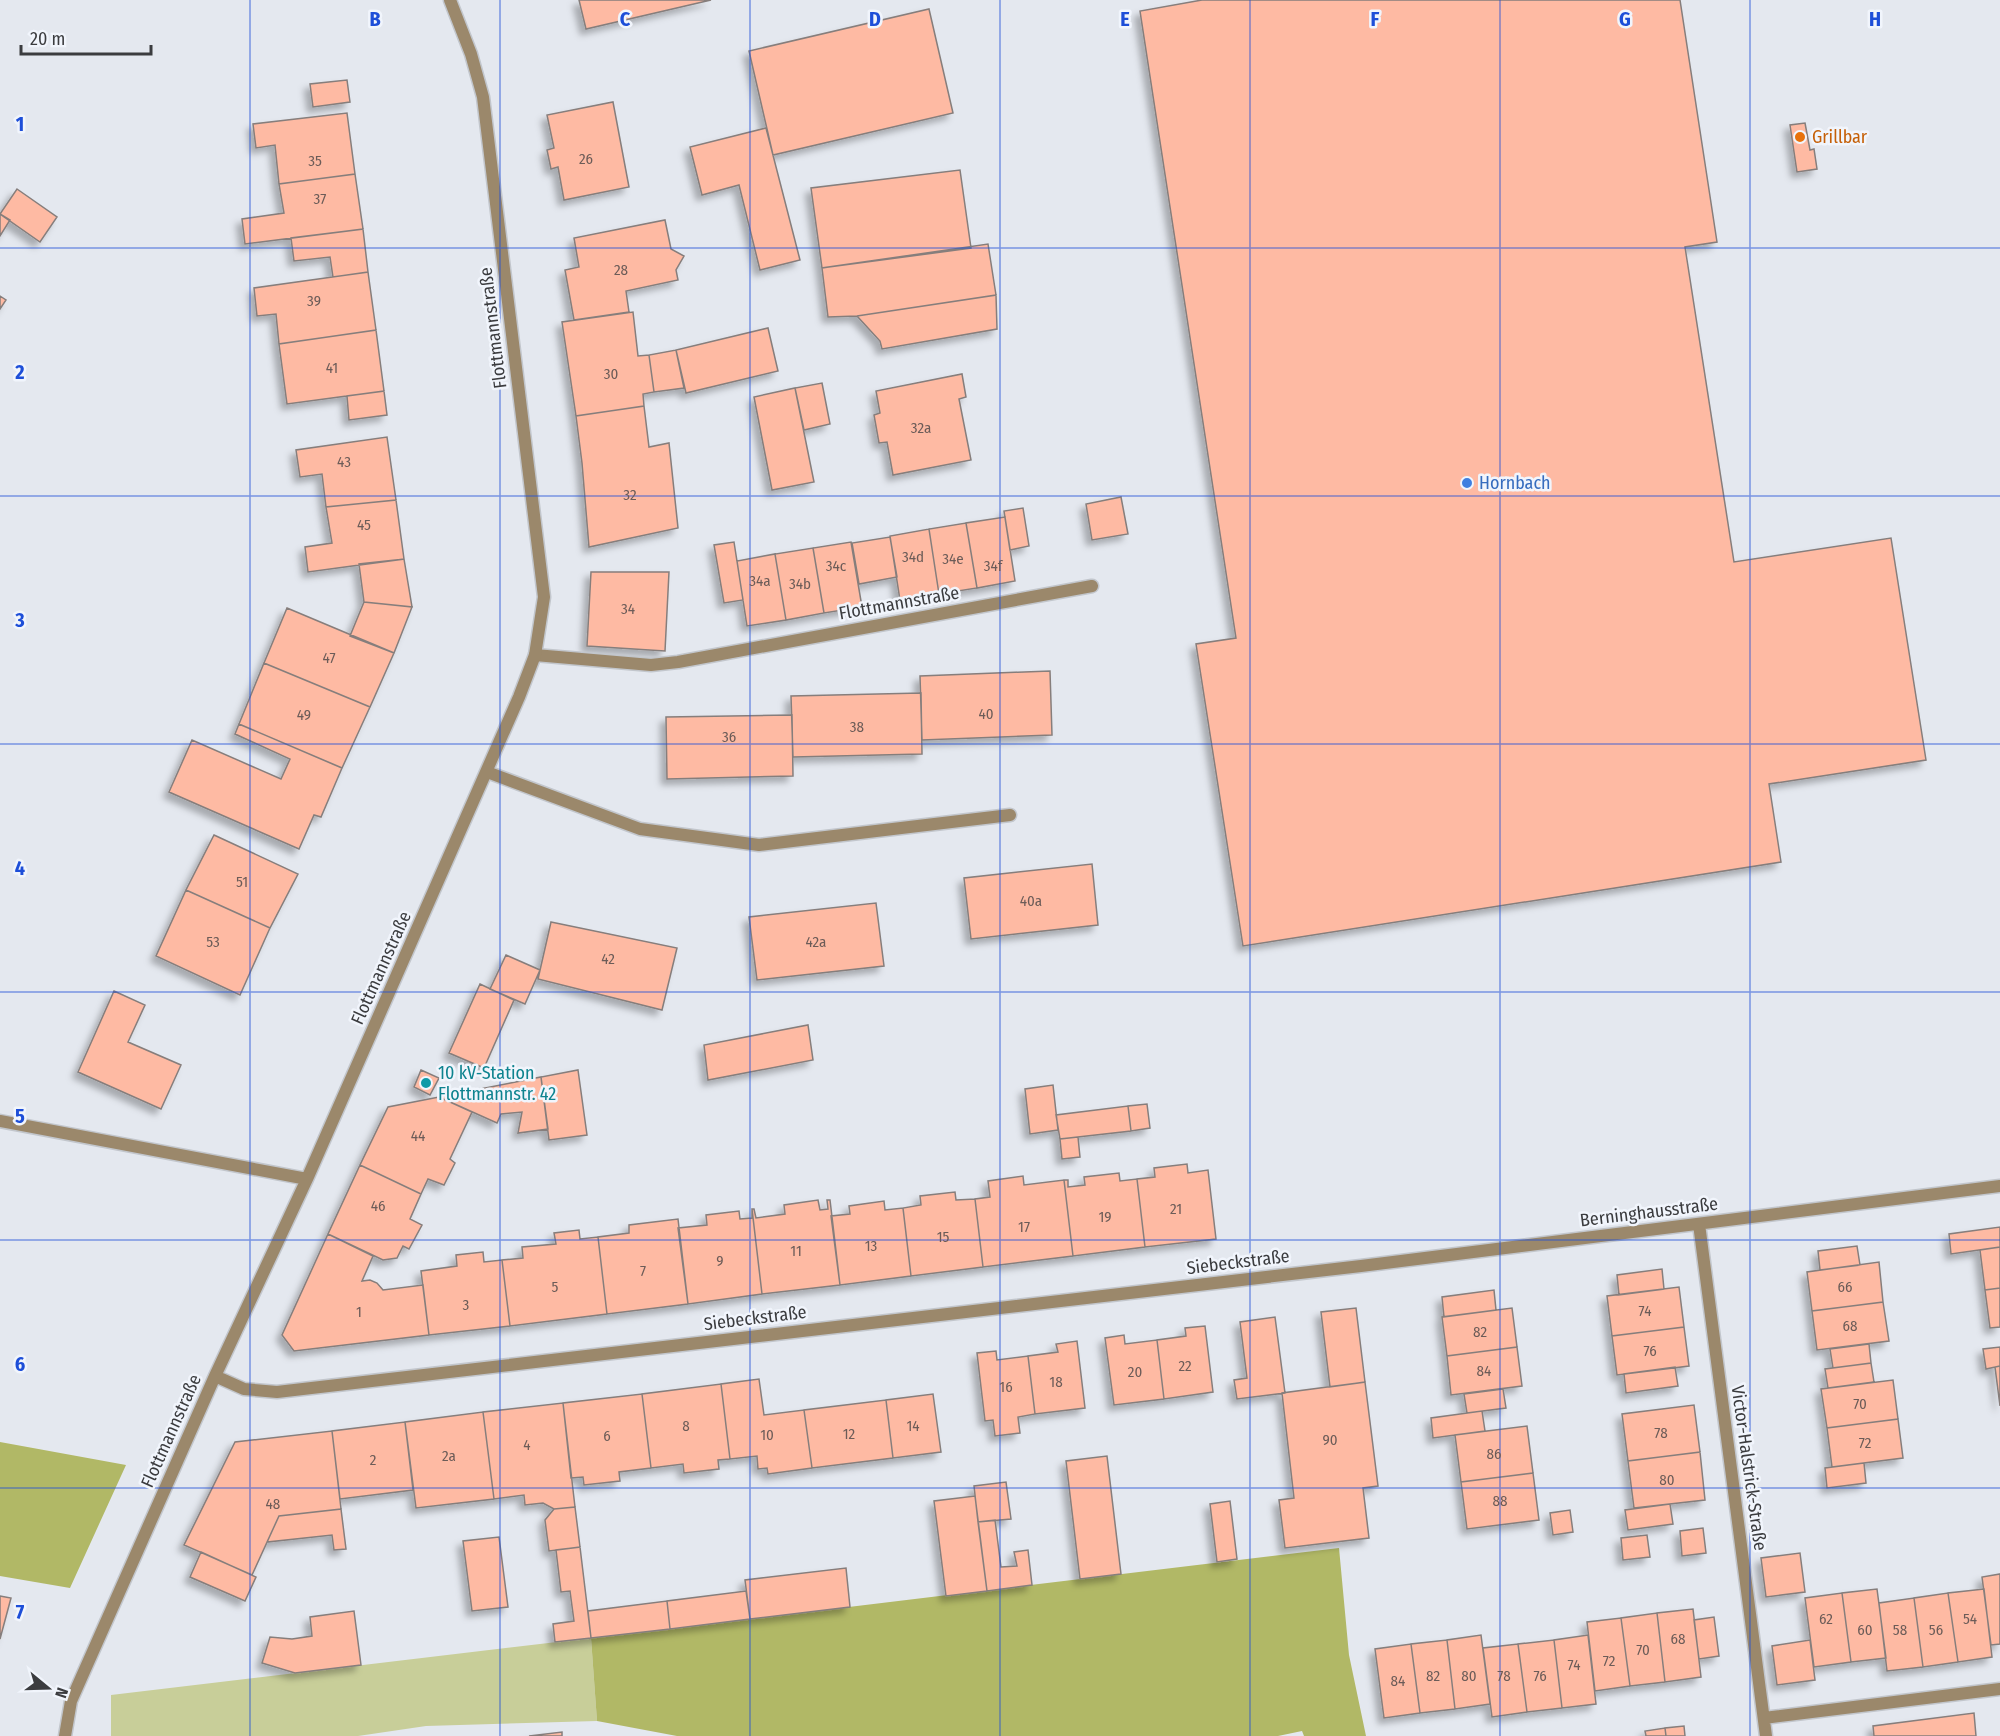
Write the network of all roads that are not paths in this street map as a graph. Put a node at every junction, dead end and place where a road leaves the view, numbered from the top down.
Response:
1 (450, 0) edge
2 (1092, 586) dead end
3 (534, 655) junction
4 (487, 772) junction
5 (1010, 815) dead end
6 (0, 1121) edge
7 (307, 1179) junction
8 (2000, 1186) edge
9 (1699, 1224) junction
10 (1302, 1272) joint
11 (215, 1376) junction
12 (2000, 1689) edge
13 (1764, 1718) junction
14 (66, 1736) edge
15 (1766, 1736) edge

1 - 3 street, Flottmannstraße
2 - 3 street, Flottmannstraße
3 - 4 street, Flottmannstraße
4 - 5 street
4 - 7 street, Flottmannstraße
6 - 7 street
7 - 11 street, Flottmannstraße
8 - 9 street, Berninghausstraße
9 - 10 street, Berninghausstraße
9 - 13 street, Victor-Halstrick-Straße
10 - 11 street, Siebeckstraße
11 - 14 street, Flottmannstraße
12 - 13 street
13 - 15 street, Victor-Halstrick-Straße

